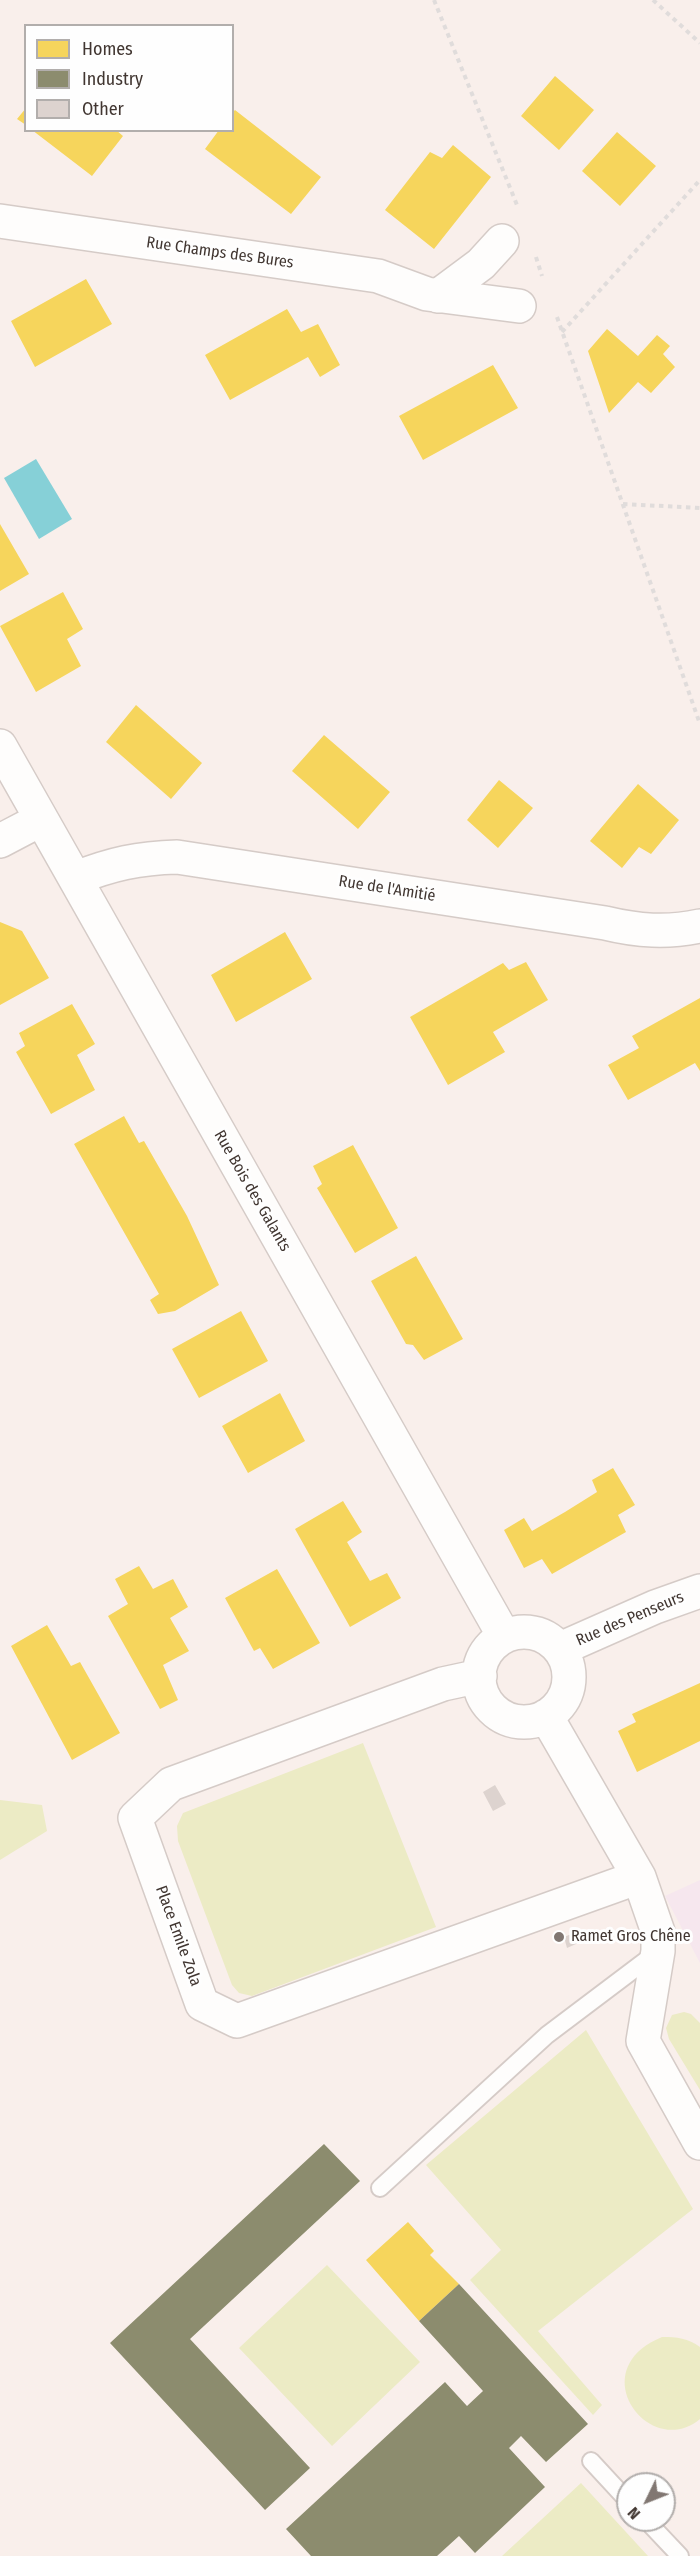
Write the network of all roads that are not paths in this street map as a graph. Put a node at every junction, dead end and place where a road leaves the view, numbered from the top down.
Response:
1 (0, 221) edge
2 (518, 245) road end
3 (438, 296) junction
4 (519, 306) dead end
5 (0, 746) edge
6 (40, 820) junction
7 (0, 841) edge
8 (76, 878) junction
9 (700, 926) edge
10 (700, 1591) edge
11 (504, 1636) junction
12 (560, 1649) junction
13 (480, 1676) junction
14 (546, 1716) junction
15 (639, 1877) junction
16 (658, 1952) junction
17 (700, 2143) edge
18 (380, 2188) dead end
19 (591, 2461) dead end
20 (616, 2487) edge
21 (657, 2532) edge
22 (680, 2556) edge

1 - 3 street, Rue Champs des Bures
2 - 3 street
3 - 4 street, Rue Champs des Bures
5 - 6 street, Rue Bois des Galants
6 - 7 street
6 - 8 street, Rue Bois des Galants
8 - 9 street, Rue de l'Amitié
8 - 11 street, Rue Bois des Galants
10 - 12 street, Rue des Penseurs
11 - 12 street
11 - 13 street
12 - 14 street
13 - 14 street
13 - 15 street, Place Emile Zola
14 - 15 street
15 - 16 street
16 - 17 street
16 - 18 lane
19 - 20 lane
21 - 22 lane

